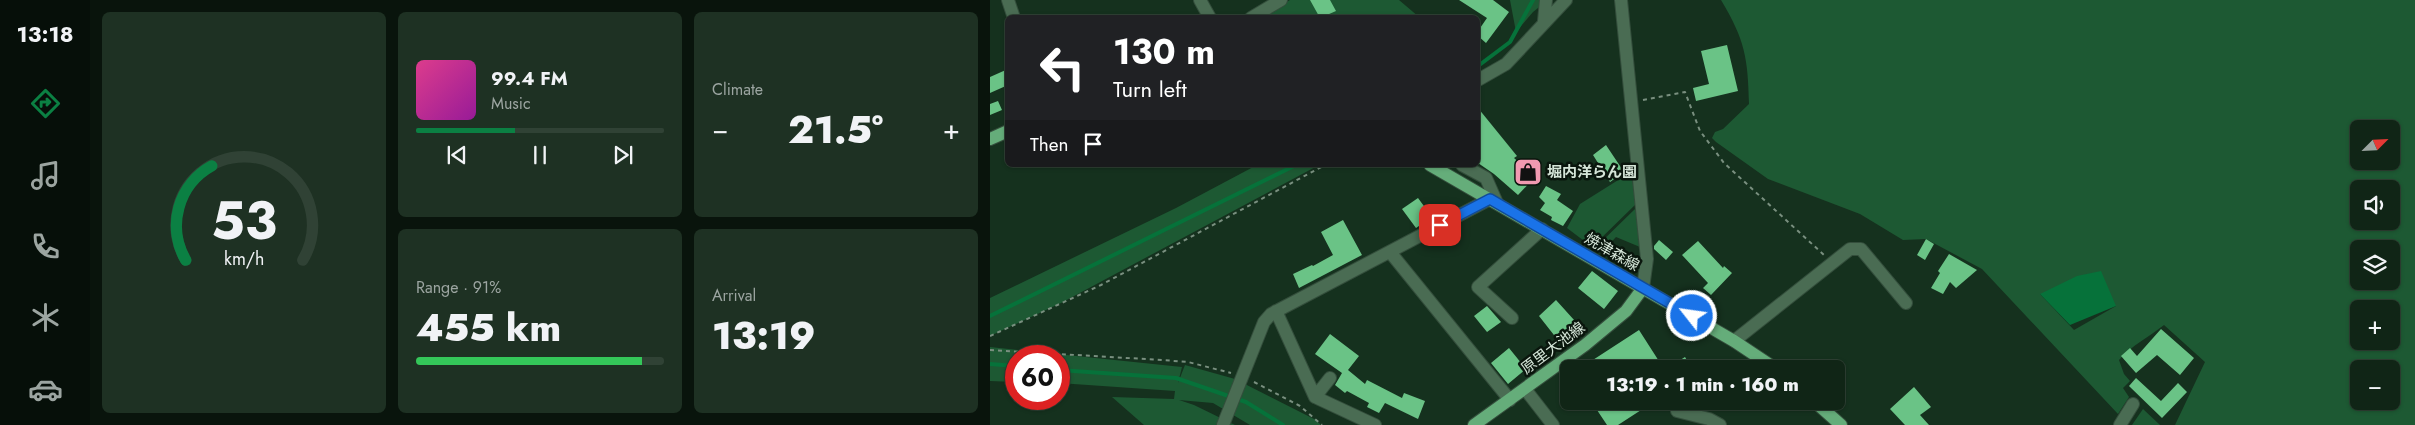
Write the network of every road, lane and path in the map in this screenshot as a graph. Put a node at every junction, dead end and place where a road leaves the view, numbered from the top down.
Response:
1 (1008, 0) edge
2 (1200, 0) edge
3 (1281, 0) edge
4 (1546, 0) edge
5 (1566, 0) edge
6 (1621, 0) edge
7 (1013, 15) edge
8 (1208, 15) edge
9 (1256, 15) edge
10 (1544, 20) junction
11 (1480, 79) edge
12 (1631, 103) junction
13 (1005, 132) edge
14 (990, 139) edge
15 (1321, 167) edge
16 (1434, 167) edge
17 (1465, 167) edge
18 (1467, 167) edge
19 (1458, 181) junction
20 (1493, 201) junction
21 (1542, 229) junction
22 (1390, 252) junction
23 (1831, 262) junction
24 (1643, 288) junction
25 (1906, 303) dead end
26 (1276, 311) junction
27 (1512, 318) dead end
28 (990, 336) edge
29 (1734, 341) junction
30 (990, 350) edge
31 (1762, 360) edge
32 (1243, 376) junction
33 (1330, 378) dead end
34 (1525, 389) junction
35 (1315, 397) junction
36 (1510, 400) junction
37 (2133, 404) dead end
38 (1824, 410) edge
39 (1677, 411) dead end
40 (1223, 425) edge
41 (1322, 425) edge
42 (1374, 425) edge
43 (1474, 425) edge
44 (1553, 425) edge
45 (1720, 425) edge
46 (1841, 425) edge
47 (2120, 425) edge

1 - 7 street
2 - 8 street
3 - 9 street
4 - 10 street
5 - 10 street
6 - 12 street
10 - 11 street
12 - 23 path
12 - 24 street
13 - 14 main road
15 - 28 path
16 - 19 main road, 焼津森線
17 - 19 street
18 - 20 street
19 - 20 main road, 焼津森線
20 - 21 main road, 焼津森線
20 - 22 street
21 - 24 main road, 焼津森線
21 - 27 street
22 - 26 street
22 - 36 street
23 - 25 street
23 - 29 street
24 - 29 main road, 焼津森線
24 - 34 main road, 原里大池線
26 - 32 street
26 - 35 street
29 - 31 main road, 焼津森線
30 - 32 path
32 - 40 street
32 - 41 path
33 - 35 street
34 - 36 main road, 原里大池線
34 - 44 street
35 - 42 street
36 - 43 main road, 原里大池線
37 - 47 street
38 - 46 main road
39 - 45 street

